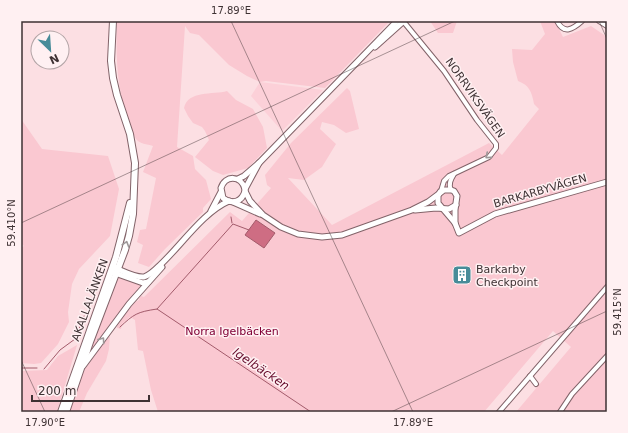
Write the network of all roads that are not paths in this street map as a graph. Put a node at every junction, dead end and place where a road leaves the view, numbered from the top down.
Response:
1 (113, 21) edge
2 (395, 21) edge
3 (404, 21) edge
4 (557, 21) edge
5 (582, 21) edge
6 (599, 21) edge
7 (607, 26) edge
8 (349, 70) junction
9 (259, 163) junction
10 (454, 174) junction
11 (238, 179) junction
12 (607, 182) edge
13 (245, 190) junction
14 (451, 190) junction
15 (441, 191) junction
16 (221, 192) junction
17 (230, 202) junction
18 (456, 204) junction
19 (443, 208) junction
20 (412, 210) junction
21 (209, 214) junction
22 (263, 215) junction
23 (455, 223) junction
24 (168, 257) junction
25 (114, 270) junction
26 (149, 282) junction
27 (607, 287) edge
28 (607, 356) edge
29 (79, 372) junction
30 (530, 376) junction
31 (536, 384) dead end
32 (61, 412) edge
33 (66, 412) edge
34 (499, 412) edge
35 (560, 412) edge

1 - 25 main road, AKALLALÄNKEN
2 - 8 street, NORRVIKSVÄGEN
3 - 8 street, NORRVIKSVÄGEN
3 -> 10 street, NORRVIKSVÄGEN
4 - 5 street
6 - 7 street
8 - 9 street, NORRVIKSVÄGEN
9 - 11 street, NORRVIKSVÄGEN
9 - 13 street, NORRVIKSVÄGEN
10 - 14 street
10 - 15 street, NORRVIKSVÄGEN
11 - 13 street
11 - 16 street
12 - 23 street, BARKARBYVÄGEN
13 - 17 street
13 - 22 street, NORRVIKSVÄGEN
14 - 15 street
14 - 18 street
15 - 19 street
15 - 20 street, NORRVIKSVÄGEN
16 - 17 street
16 - 21 street
17 - 21 street
17 - 22 street, NORRVIKSVÄGEN
18 - 19 street, NORRVIKSVÄGEN
18 - 23 street
19 - 20 street, NORRVIKSVÄGEN
19 - 23 street
20 - 22 street, NORRVIKSVÄGEN
21 - 24 street
24 - 25 street
24 - 26 street
25 - 26 street
25 - 29 main road, AKALLALÄNKEN
25 - 32 main road, AKALLALÄNKEN
29 -> 26 street
27 - 30 street
28 - 35 street
29 - 33 main road, AKALLALÄNKEN
30 - 31 street
30 - 34 street

